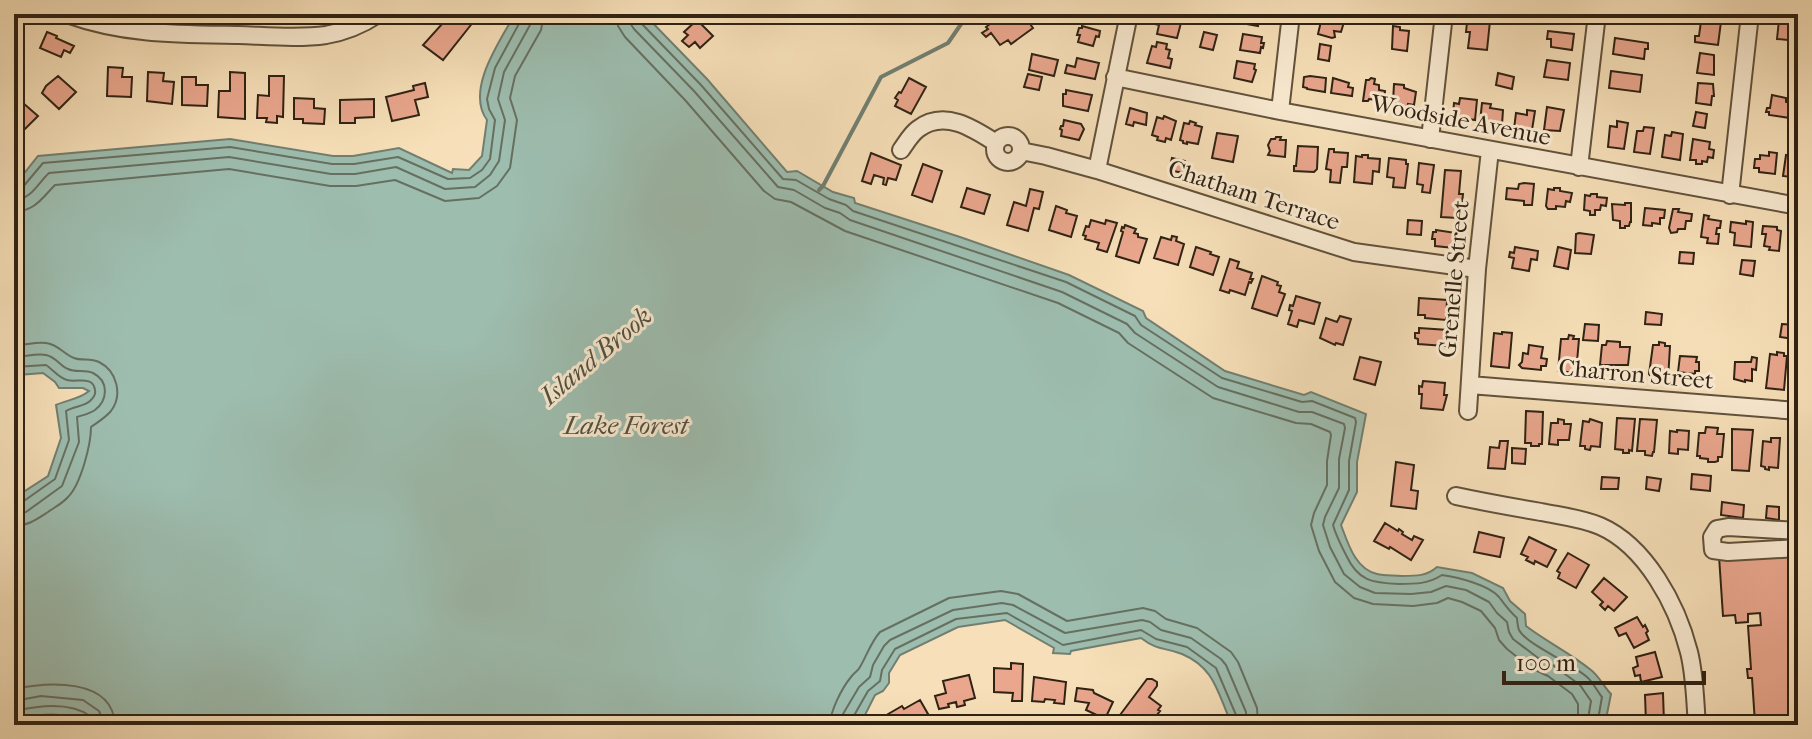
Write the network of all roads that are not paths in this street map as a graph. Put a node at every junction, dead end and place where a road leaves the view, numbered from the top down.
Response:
1 (67, 14) edge
2 (378, 14) edge
3 (1129, 14) edge
4 (1291, 14) edge
5 (1444, 14) edge
6 (1597, 14) edge
7 (1750, 14) edge
8 (1115, 77) junction
9 (1280, 111) junction
10 (1430, 139) junction
11 (901, 150) dead end
12 (1490, 150) junction
13 (1579, 167) junction
14 (1097, 170) junction
15 (1730, 195) junction
16 (1798, 206) edge
17 (1477, 269) junction
18 (1470, 385) junction
19 (1468, 411) dead end
20 (1798, 411) edge
21 (1456, 496) dead end
22 (1798, 531) edge
23 (1798, 548) edge
24 (1697, 725) edge

1 - 2 street
3 - 8 street
4 - 9 street
5 - 10 street
6 - 13 street
7 - 15 street
8 - 9 street, Woodside Avenue
8 - 14 street
9 - 10 street, Woodside Avenue
10 - 12 street, Woodside Avenue
11 - 14 street, Chatham Terrace
12 - 13 street, Woodside Avenue
12 - 17 street, Grenelle Street
13 - 15 street, Woodside Avenue
14 - 17 street, Chatham Terrace
15 - 16 street, Woodside Avenue
17 - 18 street, Grenelle Street
18 - 19 street, Grenelle Street
18 - 20 street, Charron Street
21 - 24 street
22 - 23 street

